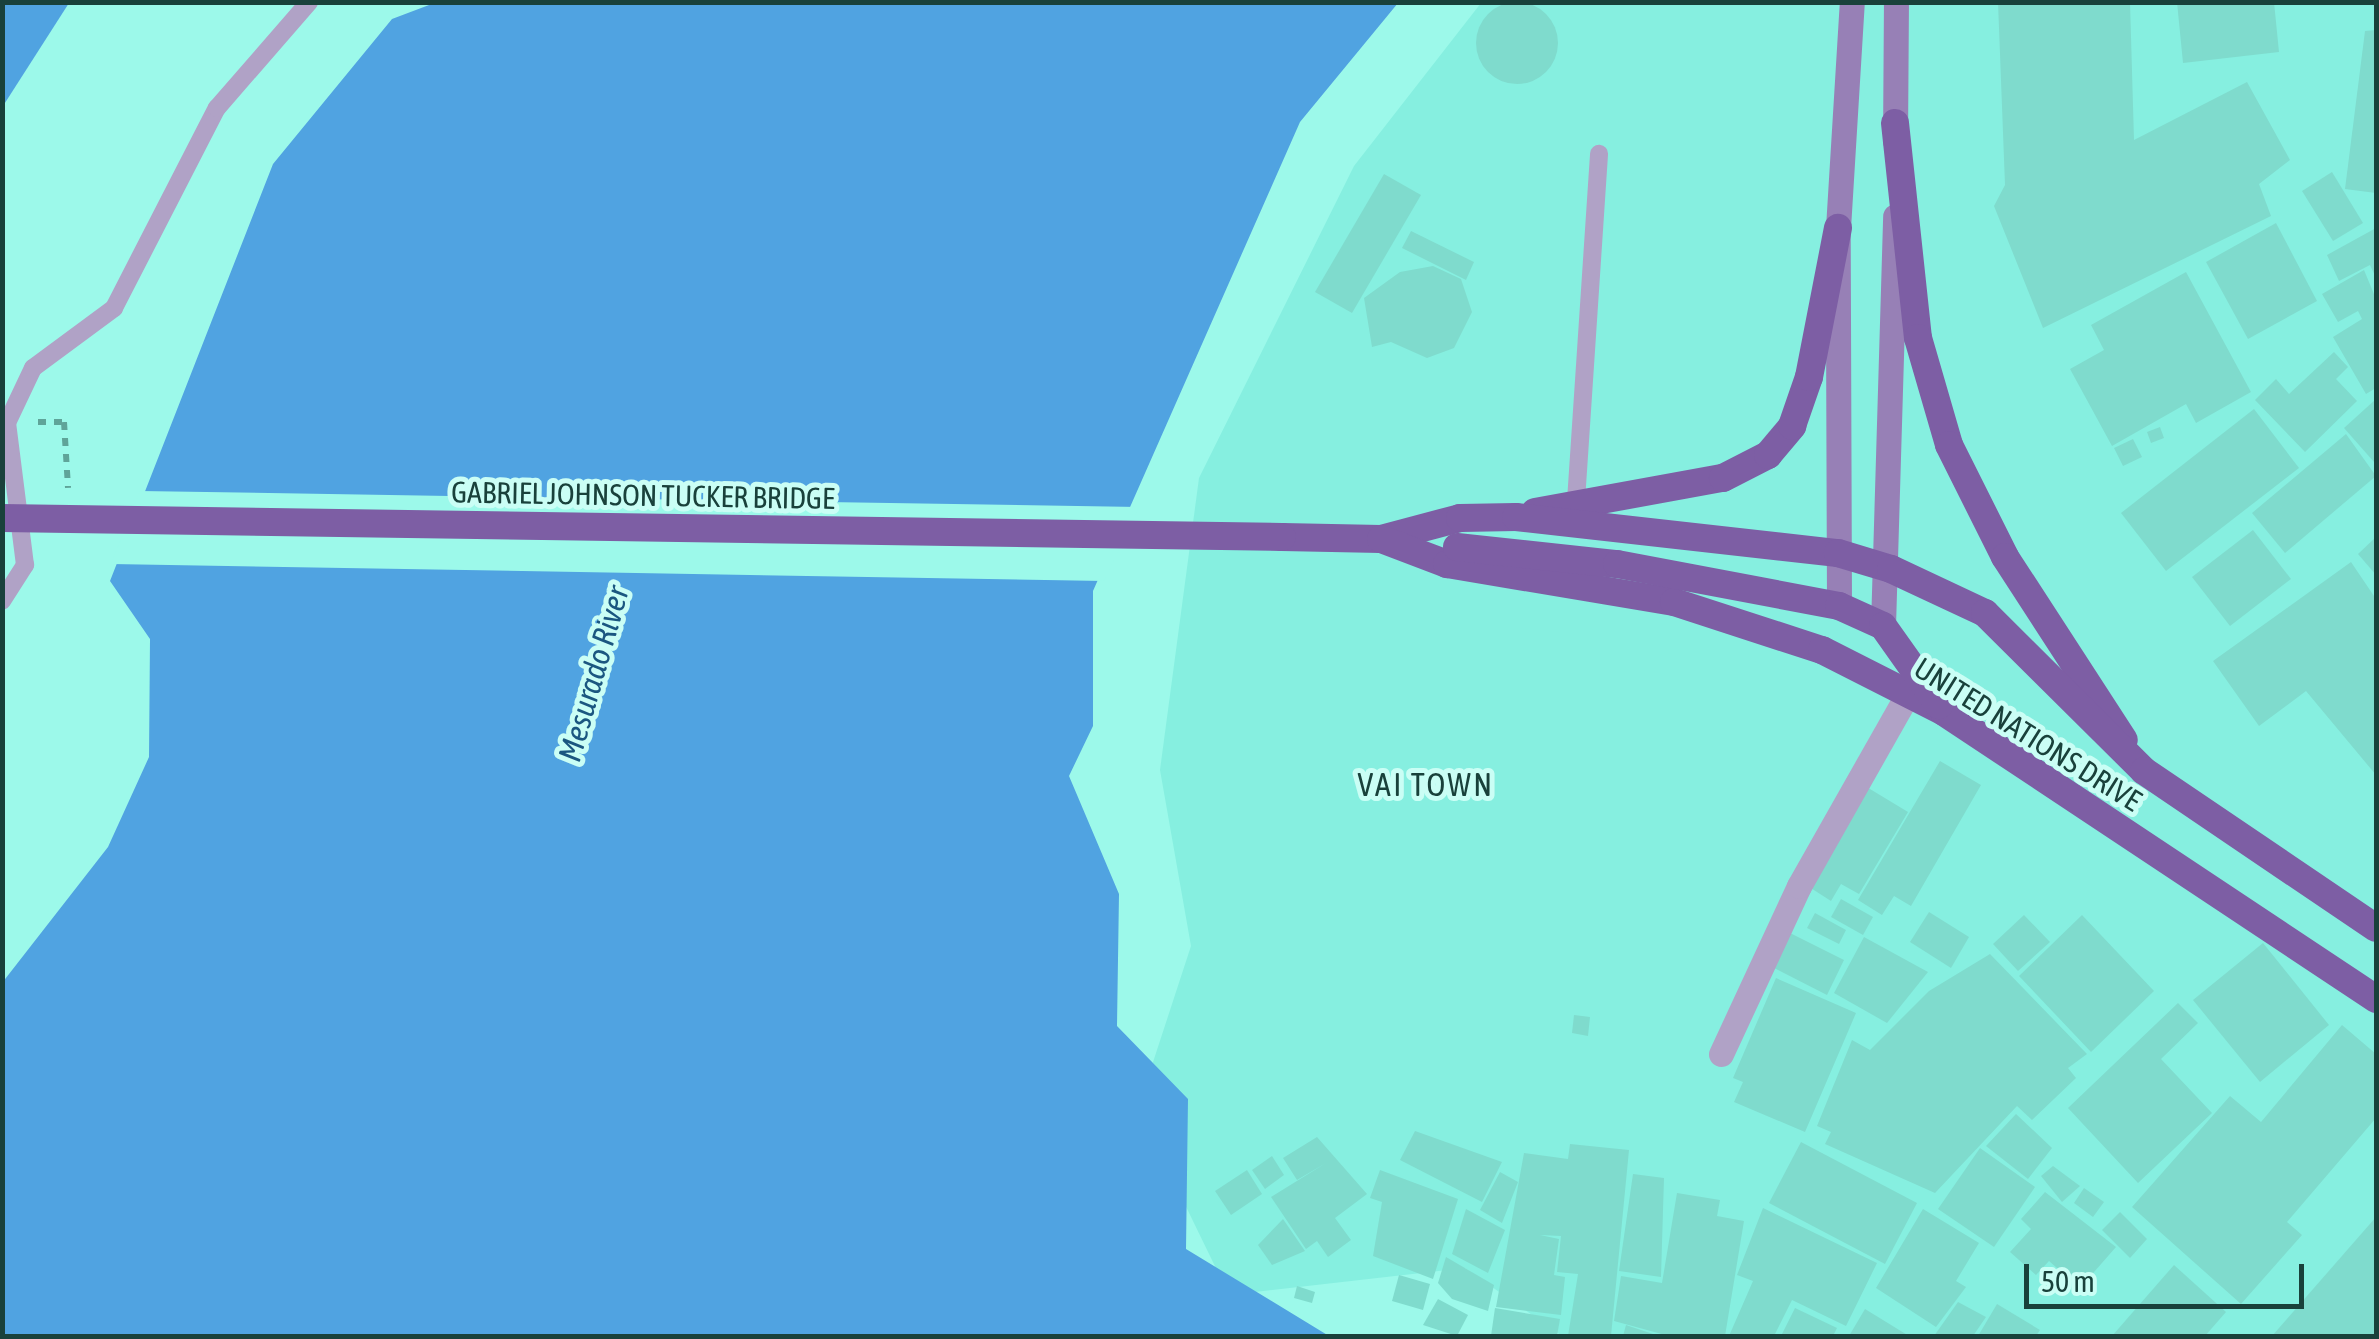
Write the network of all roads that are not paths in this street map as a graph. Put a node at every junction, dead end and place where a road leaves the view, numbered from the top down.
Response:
1 (309, 2) edge
2 (1852, 2) edge
3 (1896, 2) edge
4 (1895, 123) junction
5 (1599, 154) dead end
6 (1838, 228) junction
7 (1576, 501) junction
8 (1516, 517) junction
9 (2, 518) edge
10 (1282, 537) joint
11 (1381, 540) junction
12 (1838, 554) junction
13 (1891, 569) junction
14 (2, 601) edge
15 (1839, 606) junction
16 (1883, 626) junction
17 (1908, 693) junction
18 (1944, 712) junction
19 (2144, 771) junction
20 (2376, 928) edge
21 (2376, 998) edge
22 (1721, 1054) dead end

1 - 14 lane
2 - 6 main road
3 - 4 main road
4 - 13 main road
4 - 19 highway
5 - 7 lane
6 - 7 highway
6 - 12 main road
7 - 8 highway
8 - 11 highway, UNITED NATIONS DRIVE
8 - 12 highway, UNITED NATIONS DRIVE
9 - 10 highway, GABRIEL JOHNSON TUCKER BRIDGE, bridge
10 - 11 highway, UNITED NATIONS DRIVE
11 - 15 highway
11 - 17 highway, UNITED NATIONS DRIVE
12 - 13 highway, UNITED NATIONS DRIVE
12 - 15 main road
13 - 16 main road
13 - 19 highway, UNITED NATIONS DRIVE
15 - 16 highway
16 - 18 highway
17 - 18 highway, UNITED NATIONS DRIVE
17 - 22 street
18 - 21 highway, UNITED NATIONS DRIVE
19 - 20 highway, UNITED NATIONS DRIVE

